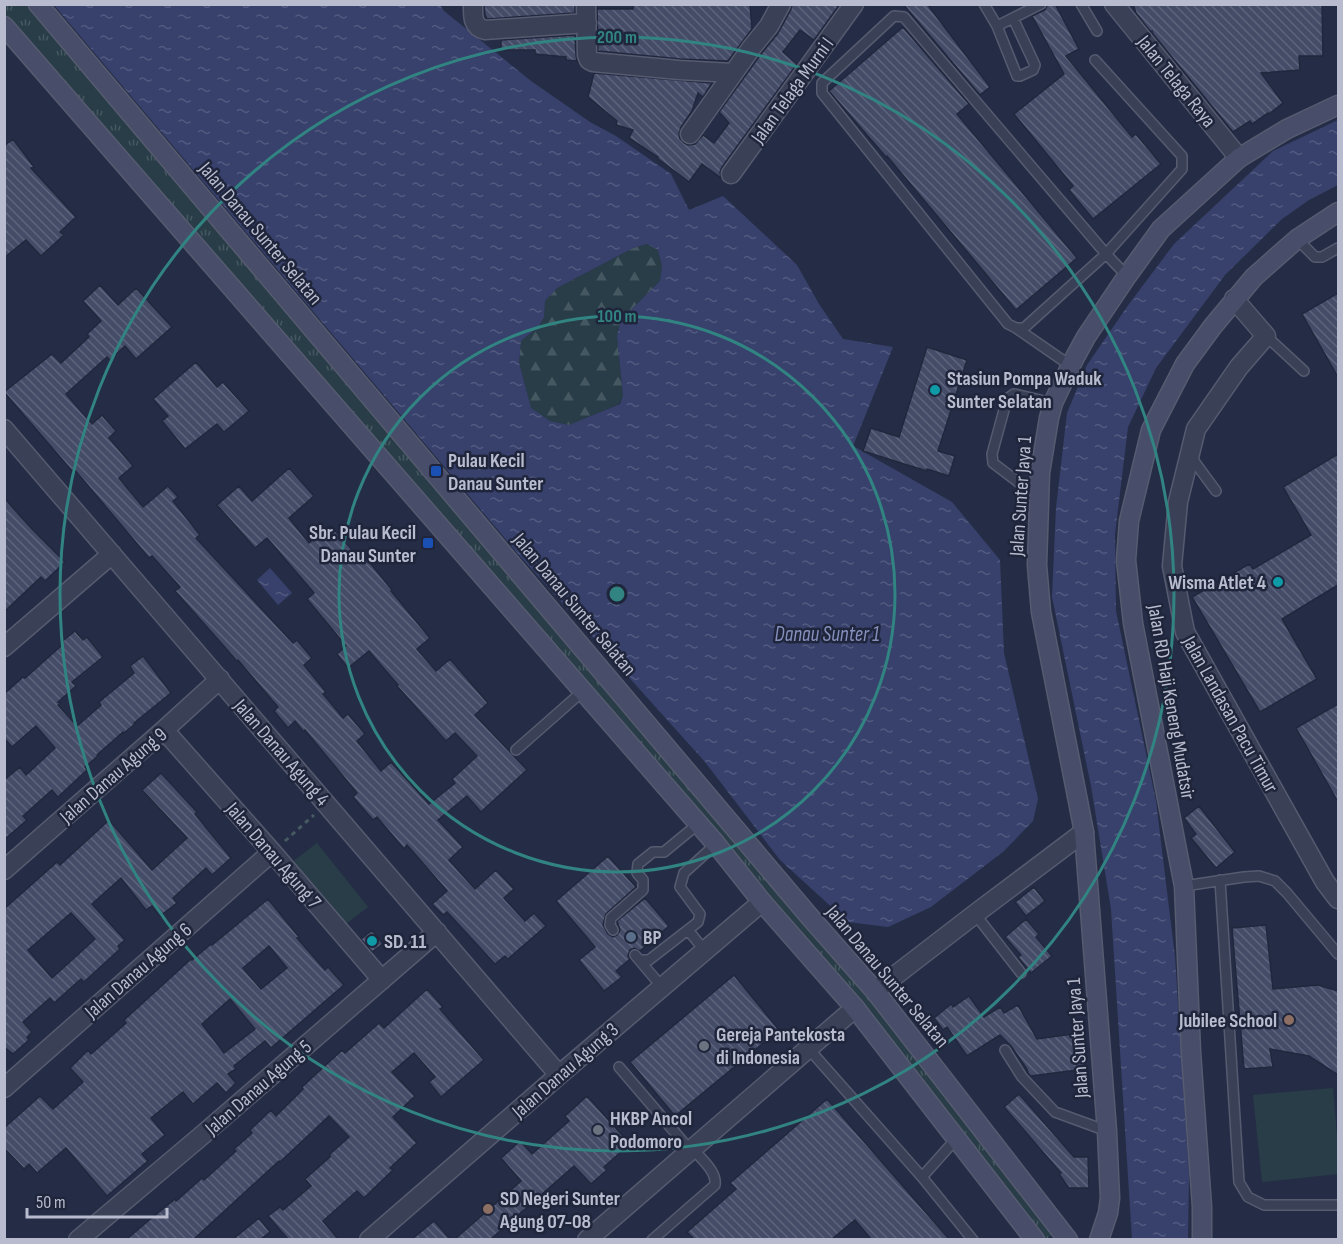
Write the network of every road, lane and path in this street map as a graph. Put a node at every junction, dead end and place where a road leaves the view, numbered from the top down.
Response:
1 (38, 4) edge
2 (473, 4) edge
3 (782, 4) edge
4 (854, 4) edge
5 (984, 4) edge
6 (1041, 4) edge
7 (1081, 4) edge
8 (1114, 4) edge
9 (586, 14) edge
10 (1013, 18) junction
11 (4, 26) edge
12 (997, 26) junction
13 (1097, 31) dead end
14 (1095, 60) dead end
15 (733, 73) junction
16 (1338, 105) edge
17 (690, 134) dead end
18 (1239, 158) junction
19 (730, 174) dead end
20 (1338, 212) edge
21 (1297, 239) junction
22 (1338, 248) edge
23 (1106, 254) junction
24 (1127, 276) junction
25 (1234, 299) junction
26 (1016, 328) junction
27 (1266, 336) junction
28 (1071, 366) junction
29 (1304, 371) dead end
30 (1053, 403) junction
31 (4, 429) edge
32 (1189, 455) junction
33 (1040, 490) junction
34 (1216, 491) dead end
35 (112, 554) junction
36 (4, 647) edge
37 (220, 679) junction
38 (583, 691) junction
39 (164, 730) junction
40 (516, 750) dead end
41 (327, 804) junction
42 (698, 824) junction
43 (1084, 832) junction
44 (716, 844) junction
45 (272, 852) junction
46 (4, 870) edge
47 (1220, 880) junction
48 (1184, 886) junction
49 (1338, 899) edge
50 (762, 902) junction
51 (975, 914) junction
52 (613, 930) dead end
53 (688, 930) junction
54 (437, 932) junction
55 (705, 951) junction
56 (1338, 954) edge
57 (1021, 973) dead end
58 (382, 980) junction
59 (662, 987) junction
60 (876, 992) junction
61 (855, 1008) junction
62 (808, 1048) junction
63 (1005, 1050) dead end
64 (619, 1067) dead end
65 (559, 1075) junction
66 (7, 1081) edge
67 (1107, 1131) junction
68 (956, 1139) junction
69 (691, 1149) junction
70 (922, 1177) junction
71 (1338, 1205) edge
72 (78, 1239) edge
73 (369, 1239) edge
74 (588, 1239) edge
75 (652, 1239) edge
76 (973, 1239) edge
77 (1035, 1239) edge
78 (1068, 1239) edge
79 (1099, 1239) edge
80 (1202, 1239) edge

1 - 60 street, Jalan Danau Sunter Selatan
2 - 9 street
3 - 15 street
4 - 19 street, Jalan Telaga Murni I
5 - 12 lane
6 - 10 lane
7 - 13 lane
8 - 18 street, Jalan Telaga Raya
9 - 15 street
10 - 12 lane
10 - 12 lane
11 - 38 street
14 - 23 lane
15 - 17 street
16 - 18 street, Jalan Sunter Jaya 1
18 - 24 street, Jalan Sunter Jaya 1
20 - 21 street, Jalan RD Haji Keneng Mudatsir
21 - 22 lane
21 - 25 street, Jalan RD Haji Keneng Mudatsir
23 - 24 lane
23 - 26 lane
23 - 26 lane
24 - 28 street, Jalan Sunter Jaya 1
25 - 27 street
25 - 48 street, Jalan RD Haji Keneng Mudatsir
26 - 28 lane
27 - 29 lane
27 - 32 street, Jalan Landasan Pacu Timur
28 - 30 street, Jalan Sunter Jaya 1
30 - 33 street, Jalan Sunter Jaya 1
30 - 33 lane
31 - 35 street, Jalan Danau Agung 4
32 - 34 lane
32 - 49 street, Jalan Landasan Pacu Timur
33 - 43 street, Jalan Sunter Jaya 1
35 - 36 street
35 - 37 street, Jalan Danau Agung 4
37 - 39 street, Jalan Danau Agung 9
37 - 41 street, Jalan Danau Agung 4
38 - 40 lane
38 - 42 street
39 - 45 street, Jalan Danau Agung 7
39 - 46 street, Jalan Danau Agung 9
41 - 45 path
41 - 54 street, Jalan Danau Agung 4
42 - 44 street
42 - 52 lane
43 - 51 street
43 - 67 street, Jalan Sunter Jaya 1
44 - 50 street
44 - 53 lane
45 - 58 street, Jalan Danau Agung 7
45 - 66 street, Jalan Danau Agung 6
47 - 48 lane
47 - 56 lane
47 - 71 lane
48 - 80 street, Jalan RD Haji Keneng Mudatsir
50 - 55 street, Jalan Danau Agung 3
50 - 61 street
51 - 57 lane
51 - 60 street
53 - 55 lane
53 - 59 lane
54 - 58 street, Jalan Danau Agung 5
54 - 65 street, Jalan Danau Agung 4
55 - 59 street, Jalan Danau Agung 3
58 - 72 street, Jalan Danau Agung 5
59 - 65 street, Jalan Danau Agung 3
60 - 78 street, Jalan Danau Sunter Selatan
61 - 62 street
61 - 68 street
62 - 69 street
62 - 70 lane
63 - 67 lane
64 - 69 lane
65 - 73 street, Jalan Danau Agung 3
67 - 79 street, Jalan Sunter Jaya 1
68 - 70 lane
68 - 77 street
69 - 74 street
69 - 75 lane
70 - 76 lane

